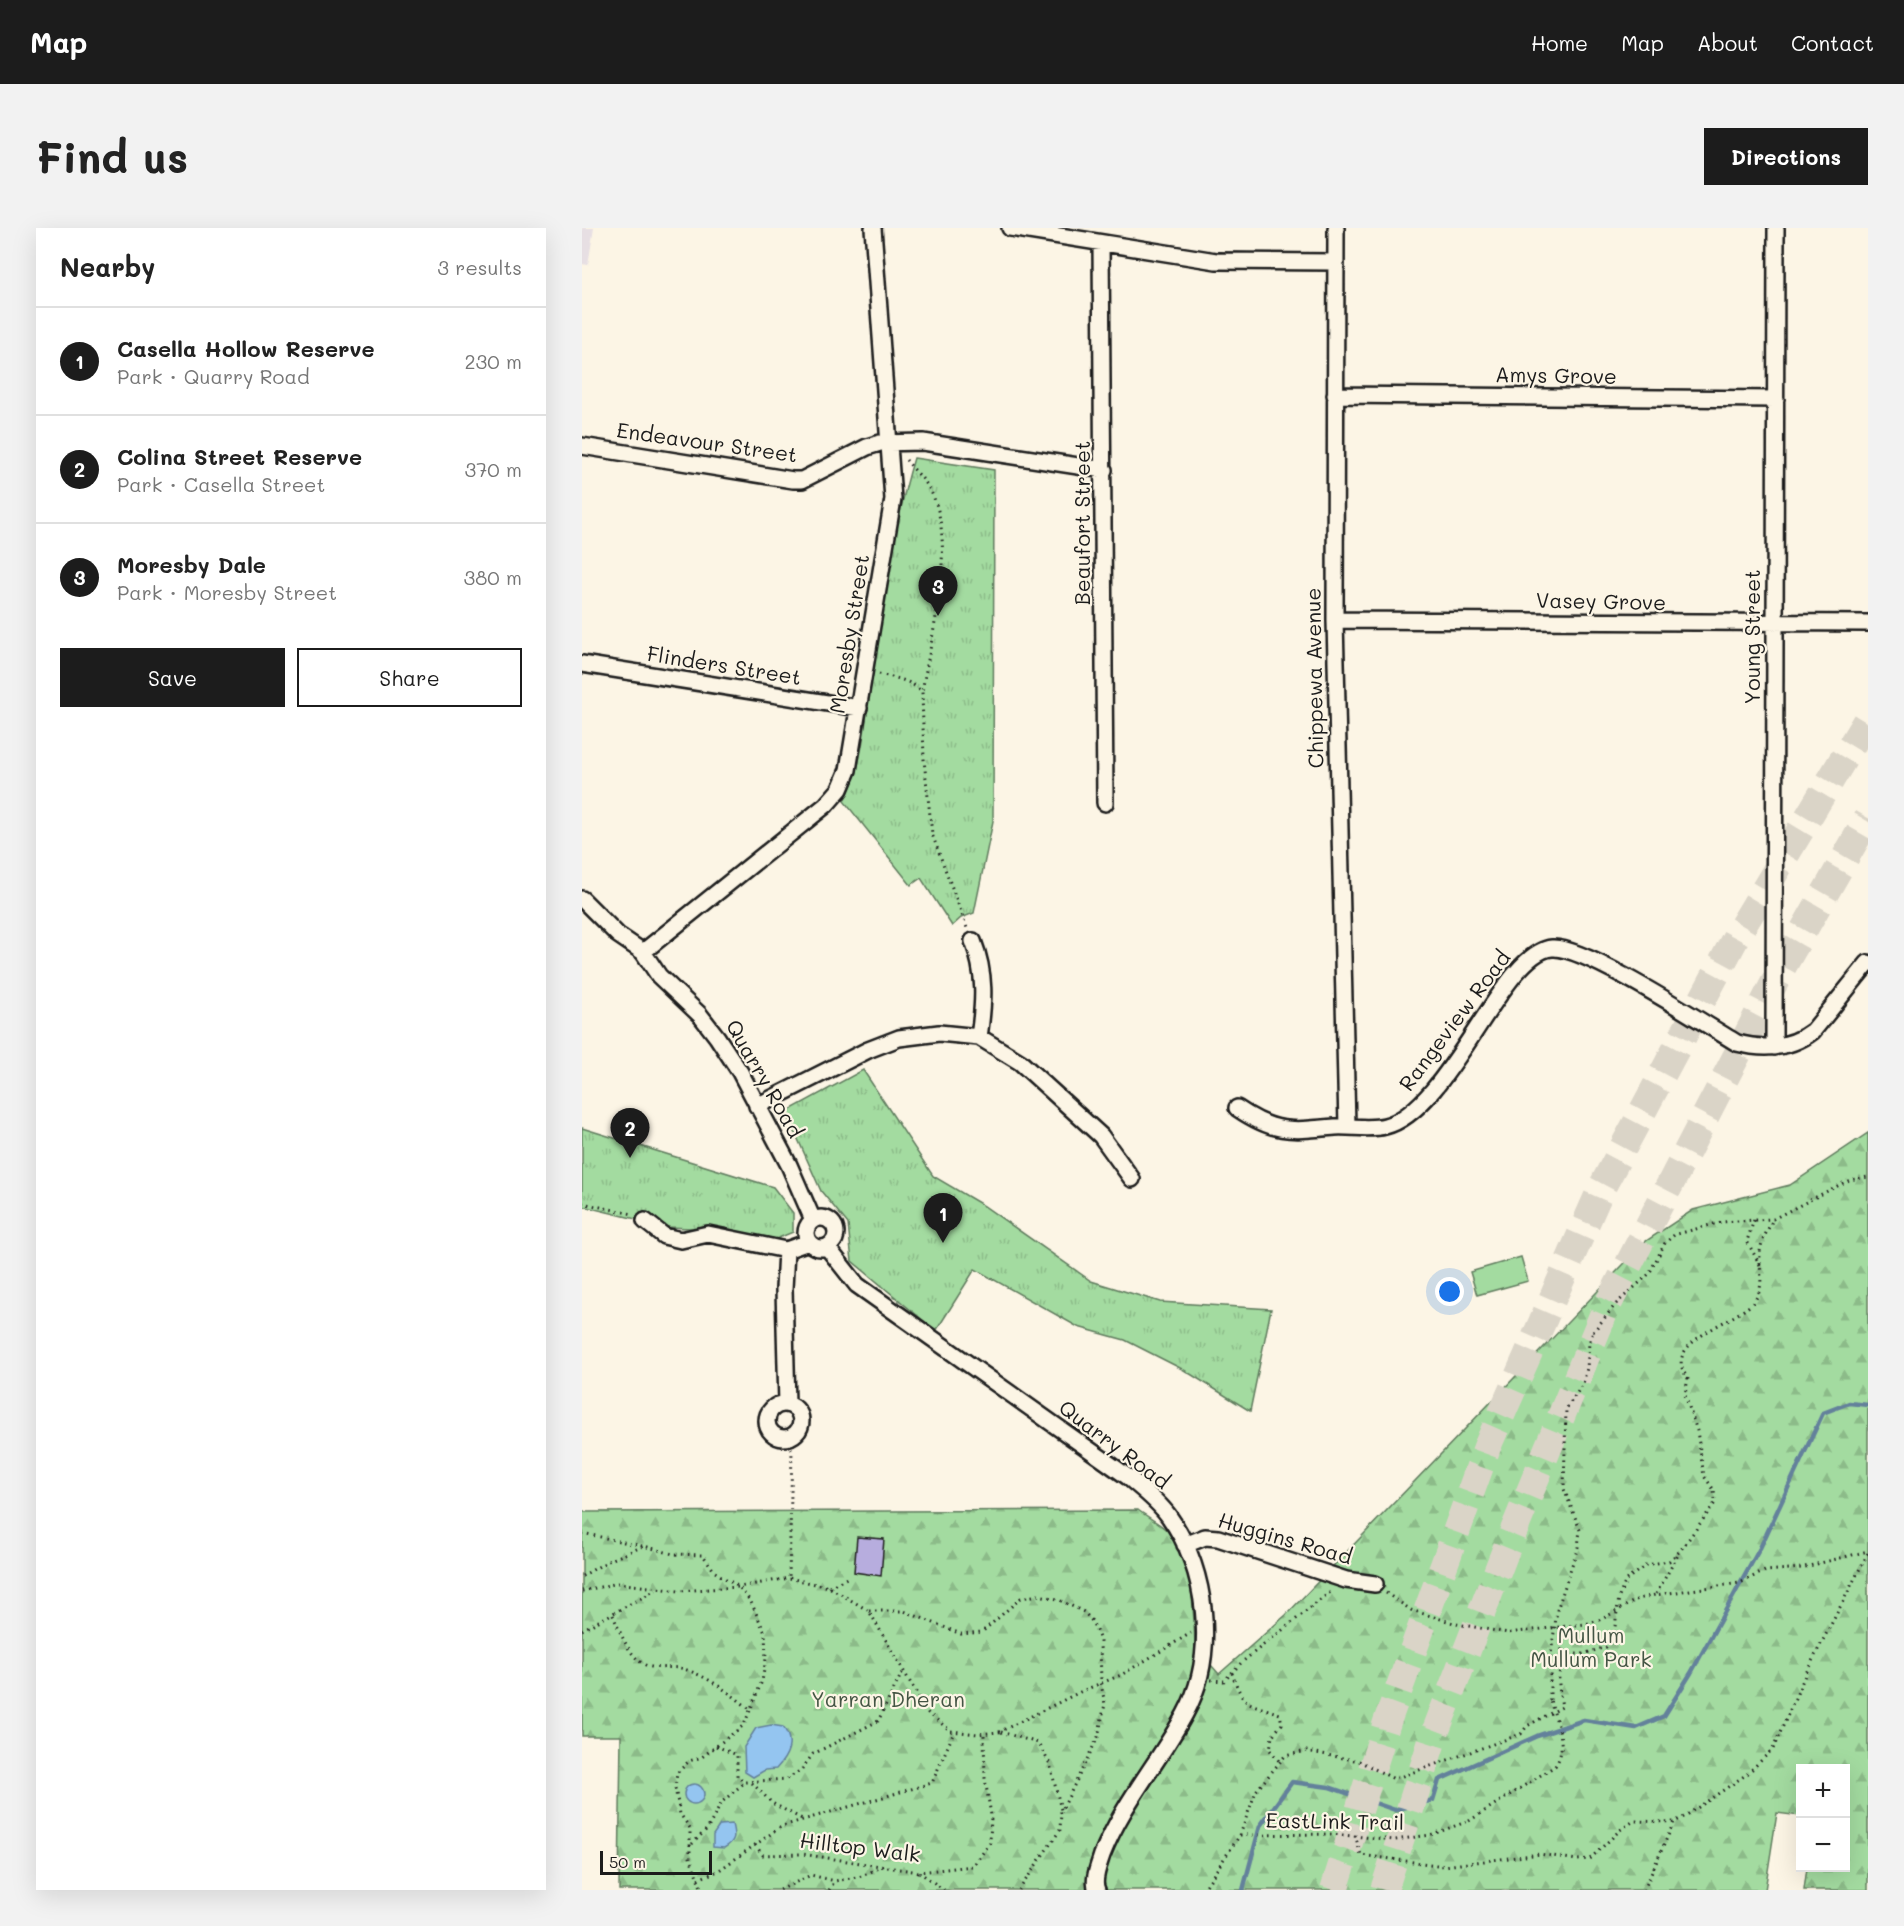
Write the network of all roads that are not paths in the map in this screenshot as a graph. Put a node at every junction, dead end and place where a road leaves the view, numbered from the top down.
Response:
1 (873, 228) edge
2 (1010, 228) edge
3 (1336, 228) edge
4 (1776, 228) edge
5 (1101, 243) junction
6 (1335, 262) junction
7 (1335, 395) junction
8 (1776, 399) junction
9 (891, 444) junction
10 (582, 446) edge
11 (1104, 470) junction
12 (1335, 620) junction
13 (1868, 623) edge
14 (1774, 624) junction
15 (582, 664) edge
16 (859, 708) junction
17 (1105, 803) dead end
18 (584, 904) edge
19 (973, 941) road end
20 (643, 952) junction
21 (1868, 963) edge
22 (979, 1037) junction
23 (1774, 1047) junction
24 (758, 1106) junction
25 (1237, 1108) dead end
26 (1347, 1126) junction
27 (1132, 1179) dead end
28 (813, 1220) junction
29 (645, 1221) road end
30 (809, 1242) junction
31 (827, 1246) junction
32 (786, 1250) junction
33 (787, 1404) junction
34 (1185, 1545) junction
35 (1375, 1584) road end
36 (1097, 1890) edge

1 - 9 street, Moresby Street
2 - 5 street
3 - 6 street, Chippewa Avenue
4 - 8 street, Young Street
5 - 6 street
5 - 11 street, Beaufort Street
6 - 7 street, Chippewa Avenue
7 - 8 street, Amys Grove
7 - 12 street, Chippewa Avenue
8 - 14 street, Young Street
9 - 10 street, Endeavour Street
9 - 11 street, Endeavour Street
9 - 16 street, Moresby Street
11 - 17 street, Beaufort Street
12 - 14 street, Vasey Grove
12 - 26 street, Chippewa Avenue
13 - 14 street, Vasey Grove
14 - 23 street, Young Street
15 - 16 street, Flinders Street
16 - 20 street, Moresby Street
18 - 20 street, Quarry Road
19 - 22 street
20 - 24 street, Quarry Road
21 - 23 street, Rangeview Road
22 - 24 street
22 - 27 street
23 - 26 street, Rangeview Road
24 - 28 street, Quarry Road
25 - 26 street, Rangeview Road
28 - 30 street
28 - 31 street
29 - 32 street
30 - 31 street
30 - 32 street
31 - 34 street, Quarry Road
32 - 33 street
33 - 33 street
34 - 35 street, Huggins Road
34 - 36 street, Quarry Road

